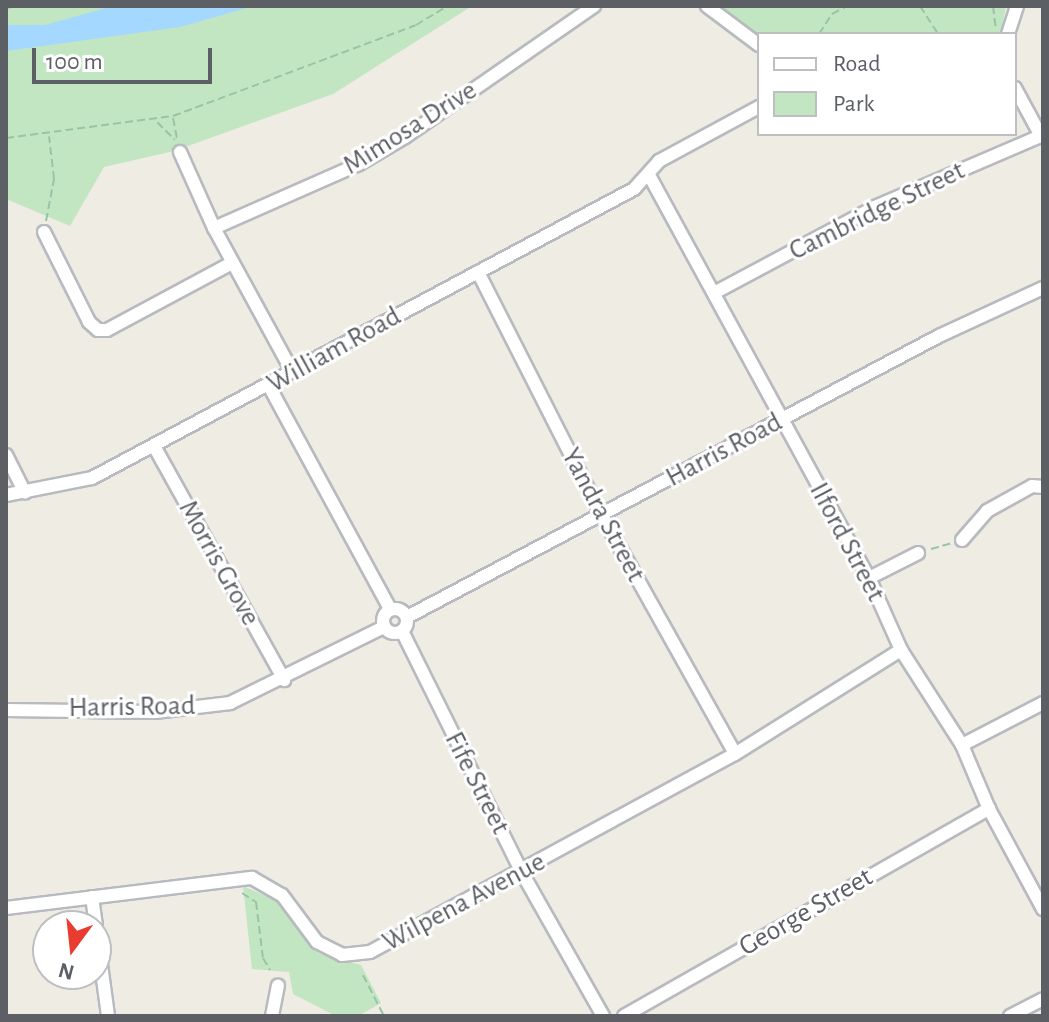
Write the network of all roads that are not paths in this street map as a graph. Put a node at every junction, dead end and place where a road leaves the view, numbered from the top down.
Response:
1 (594, 6) edge
2 (707, 6) edge
3 (1017, 6) edge
4 (1009, 32) edge
5 (757, 44) edge
6 (1017, 92) edge
7 (757, 108) edge
8 (1042, 136) edge
9 (180, 152) dead end
10 (649, 175) junction
11 (214, 228) junction
12 (44, 232) road end
13 (232, 263) junction
14 (478, 272) junction
15 (1043, 288) edge
16 (714, 293) junction
17 (291, 369) junction
18 (269, 386) junction
19 (781, 420) junction
20 (154, 446) junction
21 (6, 455) edge
22 (1043, 487) edge
23 (25, 493) junction
24 (6, 495) edge
25 (601, 515) junction
26 (962, 540) road end
27 (918, 553) road end
28 (869, 578) junction
29 (390, 609) junction
30 (407, 617) junction
31 (384, 627) junction
32 (402, 631) junction
33 (901, 650) junction
34 (284, 680) junction
35 (1043, 703) edge
36 (6, 710) edge
37 (962, 745) junction
38 (735, 754) junction
39 (989, 809) junction
40 (521, 871) junction
41 (1038, 888) edge
42 (92, 897) junction
43 (6, 908) edge
44 (1043, 909) edge
45 (94, 910) edge
46 (278, 986) dead end
47 (104, 990) edge
48 (1043, 999) edge
49 (108, 1016) edge
50 (272, 1016) edge
51 (603, 1016) edge
52 (624, 1016) edge
53 (1010, 1016) edge

1 - 11 street, Mimosa Drive
2 - 5 street
3 - 4 street
6 - 8 street
7 - 10 street, William Road
8 - 16 street, Cambridge Street
9 - 11 street
10 - 14 street, William Road
10 - 16 street, Ilford Street
11 - 13 street
12 - 13 street
13 - 17 street
14 - 17 street, William Road
14 - 25 street, Yandra Street
15 - 19 street, Harris Road
16 - 19 street, Ilford Street
17 - 18 street, William Road
18 - 20 street, William Road
18 - 29 street
19 - 25 street, Harris Road
19 - 28 street, Ilford Street
20 - 23 street, William Road
20 - 34 street, Morris Grove
21 - 23 street
22 - 26 street
23 - 24 street, William Road
25 - 30 street, Harris Road
25 - 38 street, Yandra Street
27 - 28 street
28 - 33 street, Ilford Street
29 - 30 street
29 - 31 street
30 - 32 street
31 - 32 street
31 - 34 street, Harris Road
32 - 40 street, Fife Street
33 - 37 street, Ilford Street
33 - 38 street, Wilpena Avenue
34 - 36 street, Harris Road
35 - 37 street
37 - 39 street, Ilford Street
38 - 40 street, Wilpena Avenue
39 - 41 street, Ilford Street
39 - 52 street, George Street
40 - 42 street, Wilpena Avenue
40 - 51 street, Fife Street
41 - 44 street, Ilford Street
42 - 43 street, Wilpena Avenue
42 - 45 street
46 - 50 street
47 - 49 street
48 - 53 street

